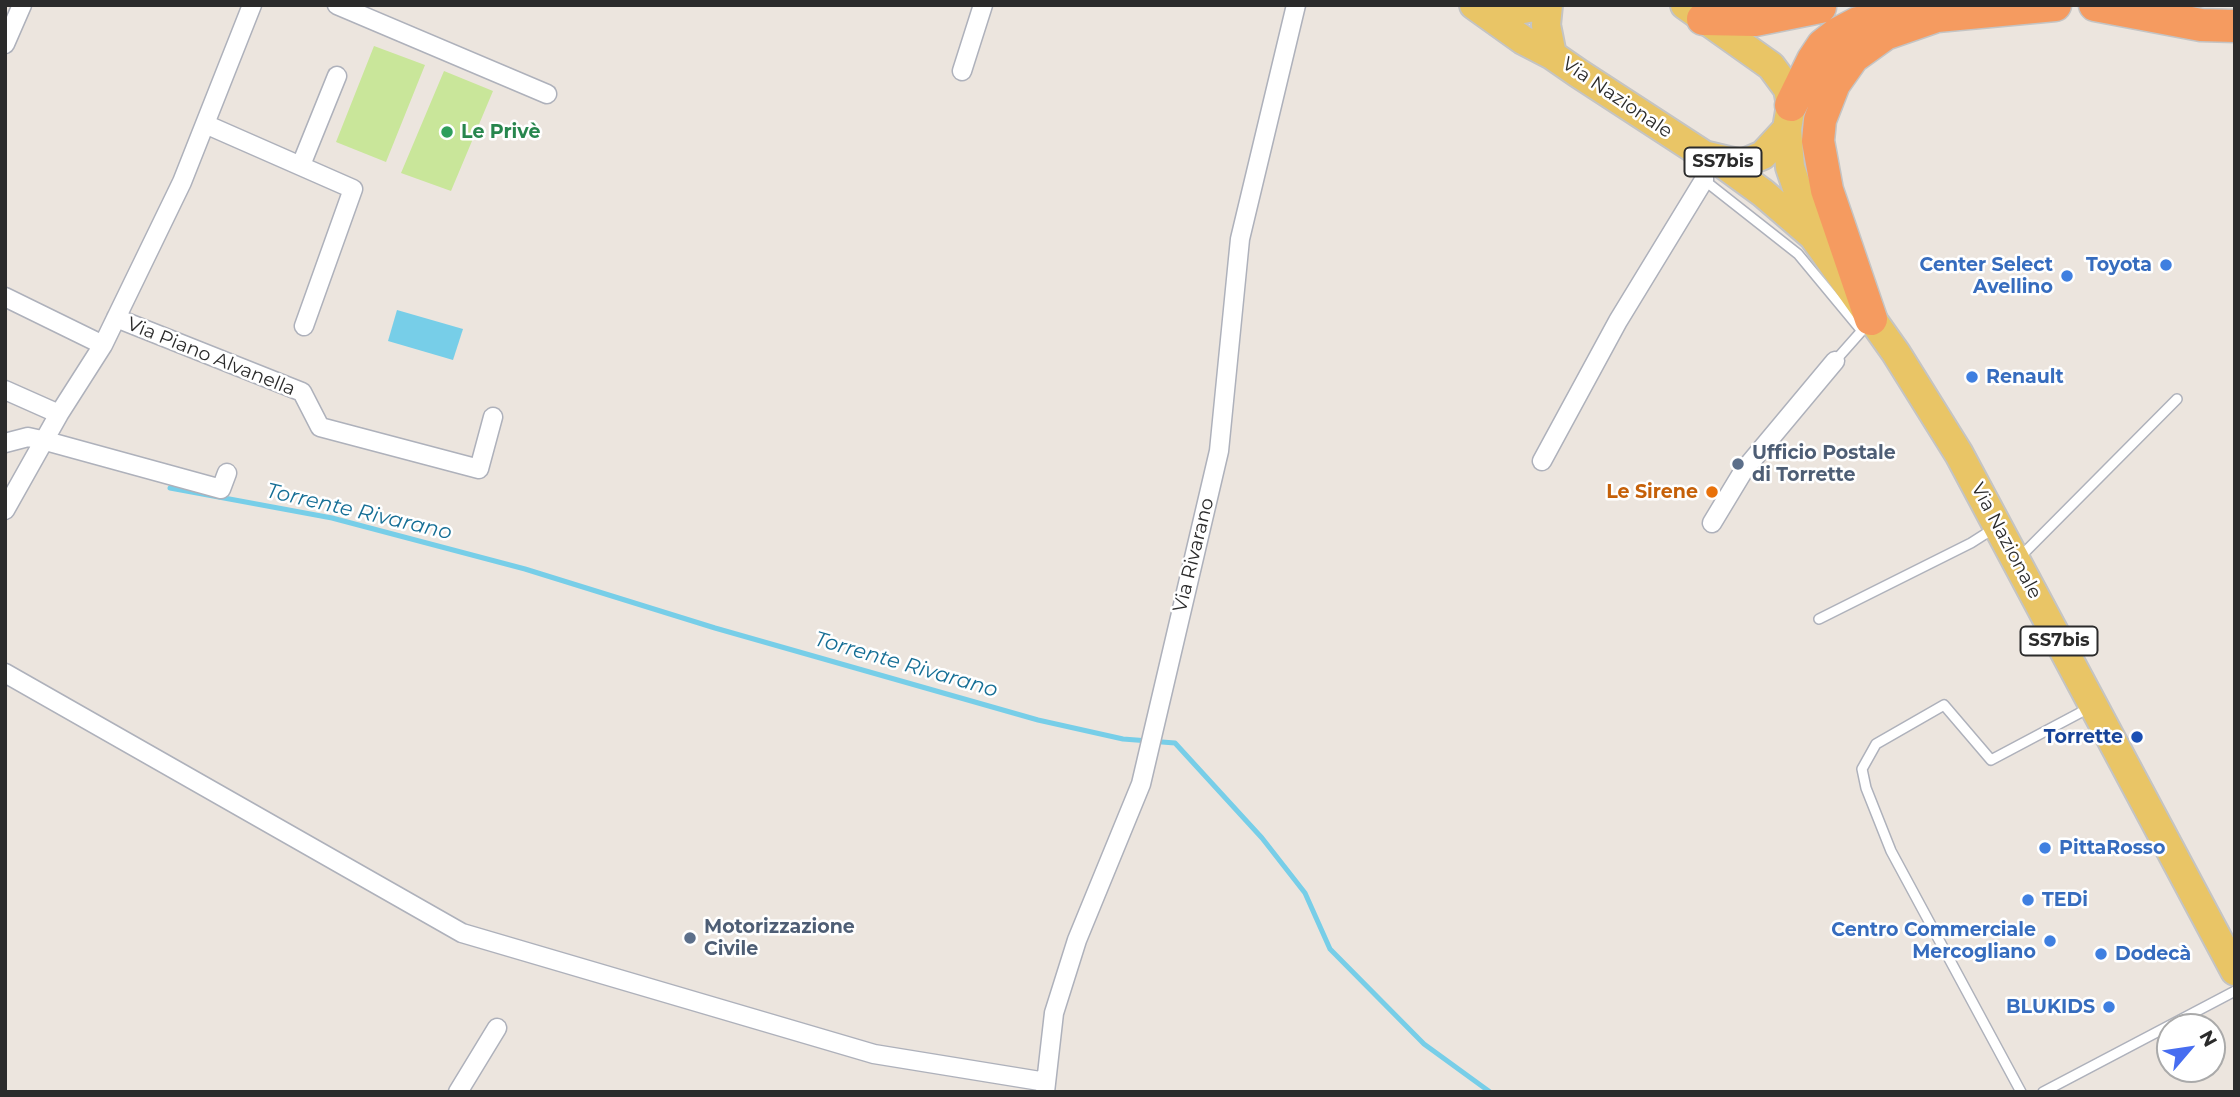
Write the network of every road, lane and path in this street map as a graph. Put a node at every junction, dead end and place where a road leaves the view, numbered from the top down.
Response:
1 (22, 5) edge
2 (252, 5) edge
3 (337, 5) edge
4 (983, 5) edge
5 (1296, 5) edge
6 (1474, 5) edge
7 (1490, 5) edge
8 (1546, 5) edge
9 (1740, 5) edge
10 (2055, 5) edge
11 (2095, 5) edge
12 (1832, 6) edge
13 (1694, 12) edge
14 (1937, 16) junction
15 (2235, 26) edge
16 (5, 44) edge
17 (1552, 55) junction
18 (962, 71) dead end
19 (337, 76) dead end
20 (547, 94) dead end
21 (1789, 117) junction
22 (205, 124) junction
23 (301, 165) junction
24 (1709, 165) junction
25 (1813, 236) junction
26 (5, 297) edge
27 (116, 318) junction
28 (1866, 324) junction
29 (304, 326) dead end
30 (103, 345) junction
31 (1835, 361) joint
32 (5, 390) edge
33 (2177, 399) dead end
34 (59, 414) junction
35 (493, 417) dead end
36 (5, 443) edge
37 (43, 446) junction
38 (5, 454) edge
39 (1542, 461) dead end
40 (227, 474) dead end
41 (5, 510) edge
42 (1712, 523) dead end
43 (1997, 526) junction
44 (2016, 561) junction
45 (1819, 619) dead end
46 (5, 673) edge
47 (2094, 706) junction
48 (2235, 971) edge
49 (2235, 991) edge
50 (497, 1028) dead end
51 (1046, 1087) edge
52 (458, 1092) edge
53 (2021, 1092) edge
54 (2043, 1092) edge

1 - 16 street
2 - 22 street, Via Piano Alvanella
3 - 20 street
4 - 18 street
5 - 51 street, Via Rivarano
6 - 17 main road, Via Nazionale / SS7bis
7 - 8 main road, Via Nazionale
8 - 17 main road, Via Nazionale
9 - 12 highway
10 - 14 highway
11 - 15 highway
12 - 13 highway
13 - 21 main road, Via Nazionale / SS7bis
14 - 21 highway
14 - 28 highway
17 - 24 main road, Via Nazionale / SS7bis
19 - 23 street
21 - 24 main road, SS7bis
21 - 25 main road, Via Nazionale / SS7bis
22 - 23 street
22 - 27 street, Via Piano Alvanella
23 - 29 street
24 - 25 main road, Via Nazionale / SS7bis
24 - 28 lane
24 - 39 street
25 - 28 main road, Via Nazionale / SS7bis
26 - 30 street
27 - 30 street, Via Piano Alvanella
27 - 35 street, Via Piano Alvanella
28 - 31 lane
28 - 43 main road, Via Nazionale / SS7bis
30 - 34 street, Via Piano Alvanella
31 - 42 street
32 - 34 street
33 - 44 lane
34 - 37 street, Via Piano Alvanella
36 - 37 street
37 - 38 street
37 - 40 street
37 - 41 street, Via Piano Alvanella
43 - 44 main road, Via Nazionale / SS7bis
43 - 45 lane
44 - 47 main road, Via Nazionale / SS7bis
46 - 51 street
47 - 48 main road, Via Nazionale / SS7bis
47 - 53 lane
49 - 54 lane
50 - 52 street

